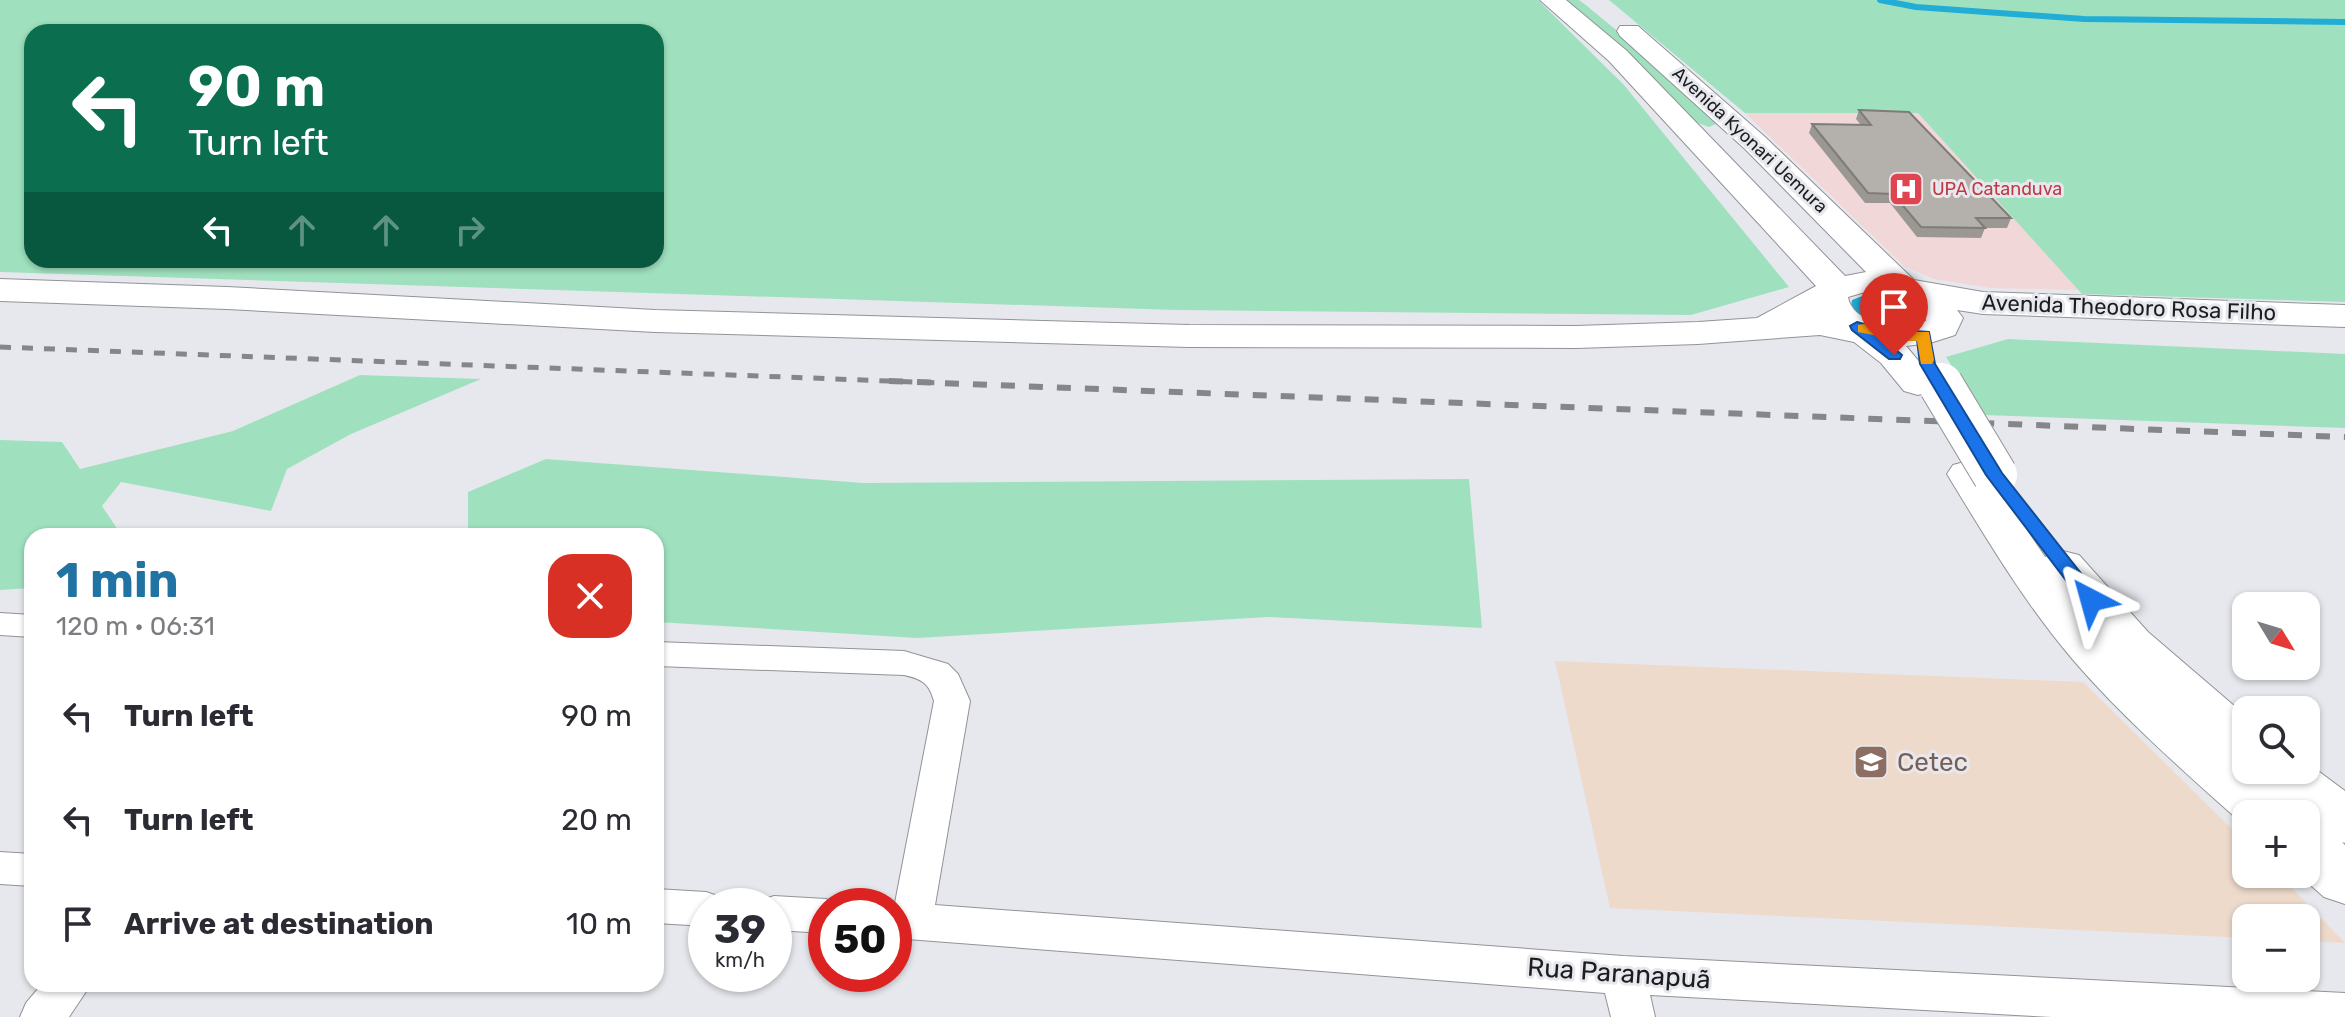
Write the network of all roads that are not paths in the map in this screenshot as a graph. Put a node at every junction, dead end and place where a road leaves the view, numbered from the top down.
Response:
1 (1552, 0) edge
2 (1593, 1) edge
3 (1702, 142) junction
4 (1755, 143) junction
5 (1837, 288) junction
6 (0, 290) edge
7 (1907, 290) junction
8 (2345, 316) edge
9 (1755, 328) junction
10 (1862, 330) junction
11 (1933, 331) junction
12 (2345, 336) edge
13 (1929, 384) junction
14 (1981, 474) junction
15 (0, 624) edge
16 (24, 626) edge
17 (664, 654) edge
18 (2232, 734) edge
19 (2296, 784) edge
20 (2253, 800) edge
21 (2345, 821) edge
22 (2320, 858) edge
23 (0, 868) edge
24 (24, 870) edge
25 (2345, 880) edge
26 (910, 888) edge
27 (664, 906) edge
28 (688, 908) edge
29 (912, 922) edge
30 (1623, 975) junction
31 (62, 992) edge
32 (2345, 1013) edge
33 (42, 1017) edge
34 (1633, 1017) edge

1 - 3 street, Avenida Kyonari Uemura
2 - 4 street, Avenida Kyonari Uemura
3 - 4 street
3 - 5 street, Avenida Kyonari Uemura
4 - 7 street, Avenida Kyonari Uemura
5 - 7 street, Avenida Theodoro Rosa Filho
5 - 9 street
5 - 10 street
6 - 9 street, Avenida Theodoro Rosa Filho
7 - 8 street, Avenida Theodoro Rosa Filho
7 - 11 street, Avenida Kyonari Uemura
9 - 10 street, Avenida Theodoro Rosa Filho
10 - 11 street, Avenida Theodoro Rosa Filho
10 - 13 street
11 - 12 street, Avenida Theodoro Rosa Filho
11 - 13 street
13 - 14 street, bridge
14 - 18 street
14 - 20 street
15 - 16 street
17 - 26 street
19 - 21 street
22 - 25 street
23 - 24 street
27 - 28 street
29 - 30 street, Rua Paranapuã
30 - 32 street, Rua Paranapuã
30 - 34 street
31 - 33 street

